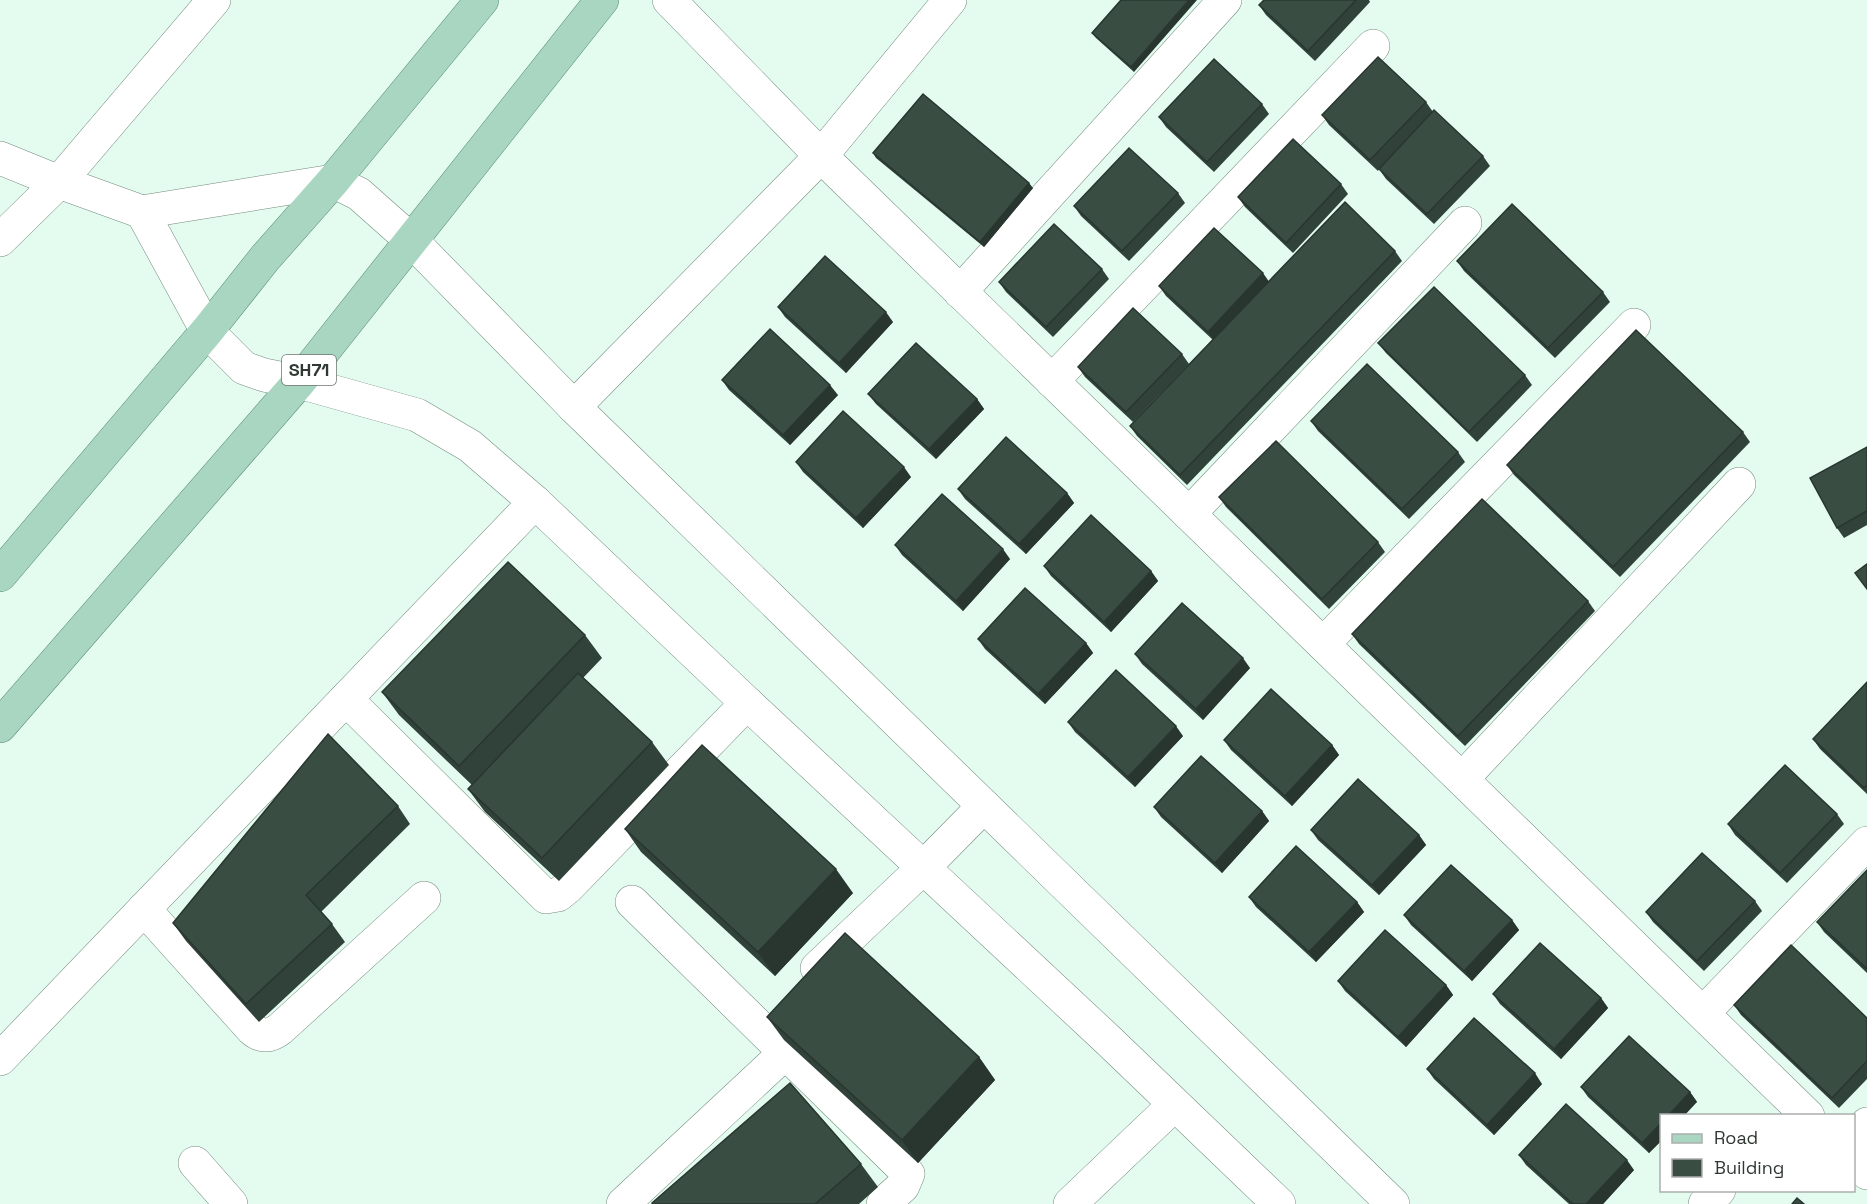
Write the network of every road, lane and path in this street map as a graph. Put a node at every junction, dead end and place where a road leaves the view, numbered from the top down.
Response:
1 (214, 0) edge
2 (482, 0) edge
3 (602, 0) edge
4 (669, 0) edge
5 (950, 0) edge
6 (1225, 0) edge
7 (1373, 46) dead end
8 (821, 156) junction
9 (0, 158) edge
10 (333, 181) junction
11 (59, 182) junction
12 (142, 212) junction
13 (1465, 223) dead end
14 (0, 240) edge
15 (412, 241) junction
16 (960, 292) junction
17 (1634, 325) dead end
18 (207, 331) junction
19 (1052, 381) junction
20 (299, 382) junction
21 (574, 407) junction
22 (1739, 484) dead end
23 (535, 502) junction
24 (1189, 514) junction
25 (0, 575) edge
26 (1323, 644) junction
27 (346, 699) junction
28 (747, 703) junction
29 (0, 726) edge
30 (1462, 779) junction
31 (984, 806) junction
32 (1867, 843) edge
33 (923, 868) junction
34 (424, 898) dead end
35 (632, 902) dead end
36 (144, 909) junction
37 (1703, 1013) junction
38 (757, 1025) junction
39 (785, 1053) junction
40 (0, 1059) edge
41 (1174, 1105) junction
42 (1800, 1113) edge
43 (1867, 1124) edge
44 (1855, 1138) edge
45 (1855, 1161) edge
46 (195, 1163) dead end
47 (1867, 1173) edge
48 (1718, 1192) edge
49 (231, 1204) edge
50 (623, 1204) edge
51 (883, 1204) edge
52 (1070, 1204) edge
53 (1279, 1204) edge
54 (1393, 1204) edge
55 (1705, 1204) edge

1 - 11 street
2 - 10 main road
3 - 15 main road, SH71
4 - 8 street
5 - 8 street
6 - 16 street
7 - 19 street
8 - 16 street
8 - 21 street
9 - 11 street
10 - 12 street
10 - 15 street
10 - 18 main road
11 - 12 street
11 - 14 street
12 - 18 street
13 - 24 street
15 - 20 main road, SH71
15 - 21 street
16 - 19 street
17 - 26 street
18 - 20 street
18 - 25 main road
19 - 24 street
20 - 23 street
20 - 29 main road, SH71
21 - 31 street
22 - 30 street
23 - 27 street
23 - 28 street
24 - 26 street
26 - 30 street
27 - 28 street
27 - 36 street
28 - 33 street
30 - 37 street
31 - 33 street
31 - 54 street
32 - 37 street
33 - 38 street
33 - 41 street
34 - 36 street
35 - 38 street
36 - 40 street
37 - 42 street
38 - 39 street
39 - 50 street
39 - 51 street
41 - 52 street
41 - 53 street
43 - 44 street
45 - 47 street
46 - 49 street
48 - 55 street

